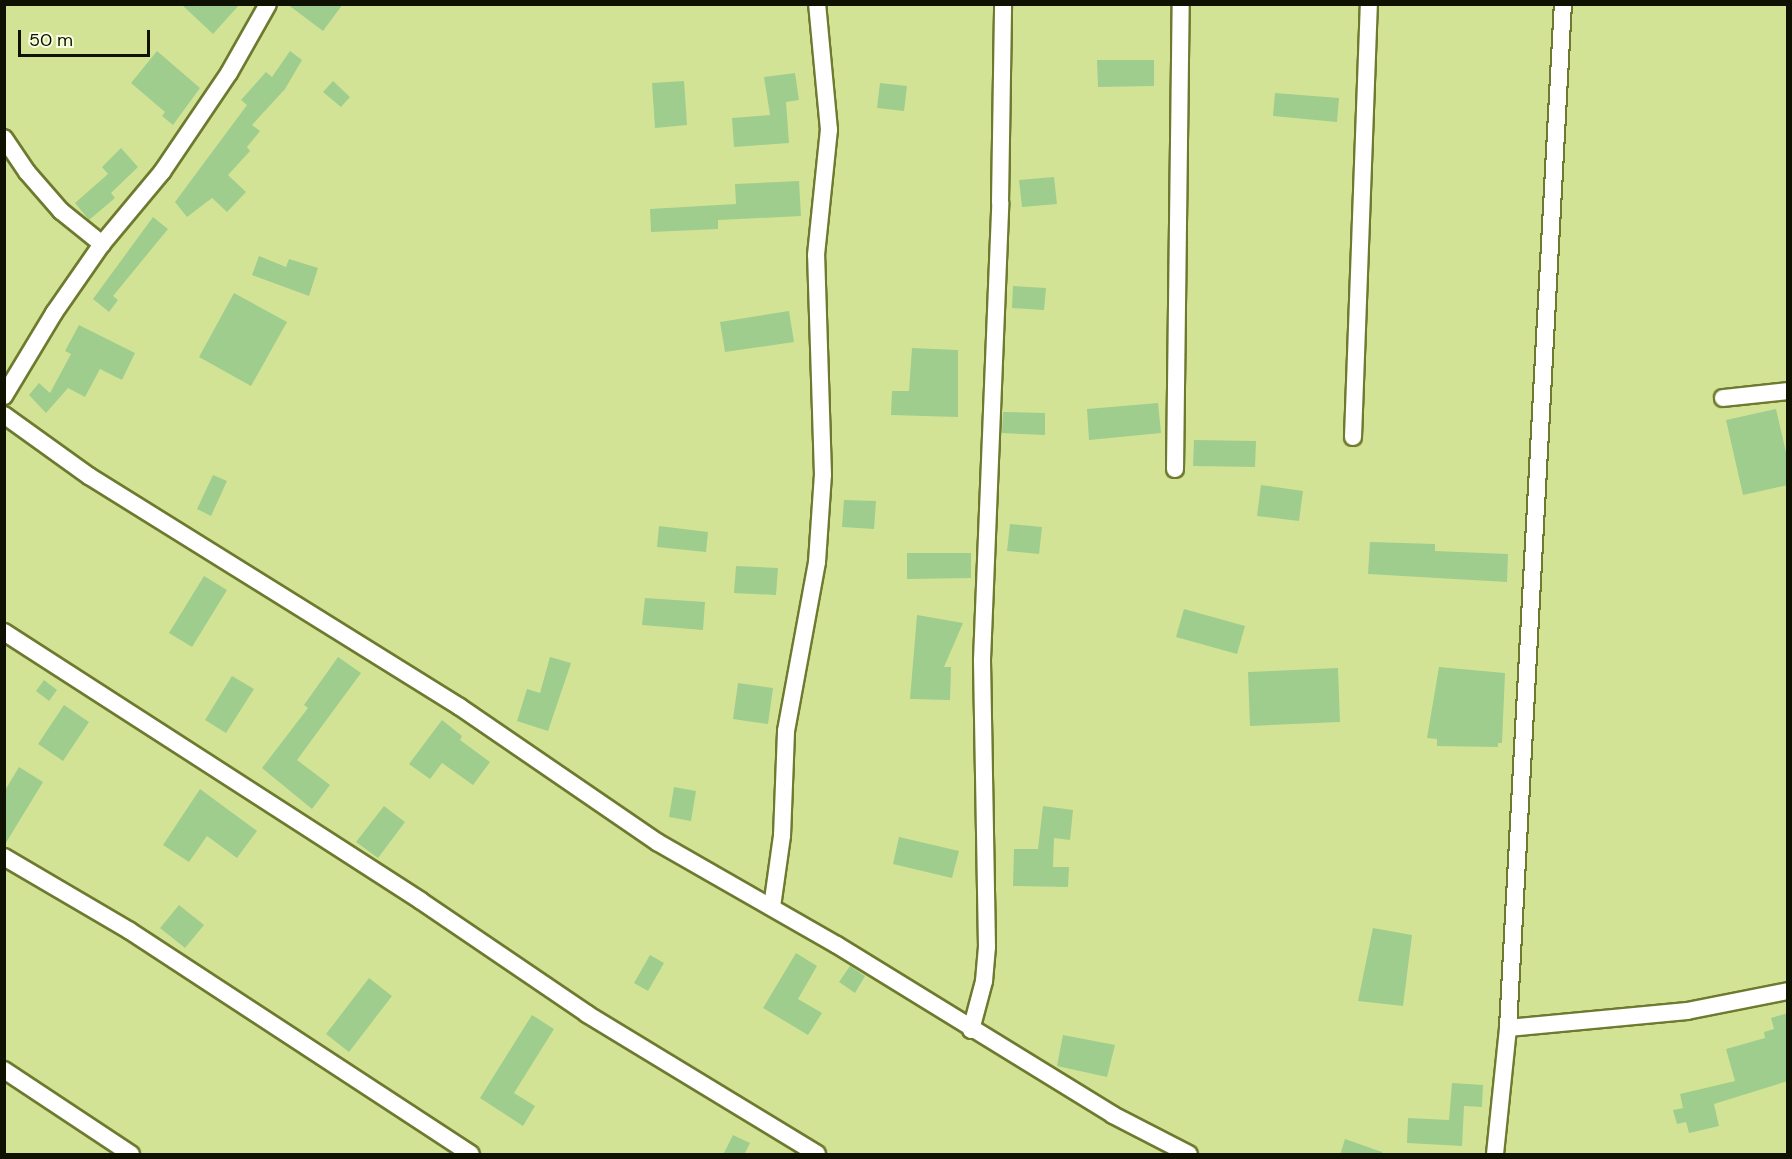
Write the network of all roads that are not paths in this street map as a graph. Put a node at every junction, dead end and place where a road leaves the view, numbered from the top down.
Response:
1 (268, 4) edge
2 (817, 4) edge
3 (1003, 4) edge
4 (1181, 4) edge
5 (1369, 4) edge
6 (1563, 4) edge
7 (4, 138) edge
8 (102, 244) junction
9 (1788, 391) edge
10 (4, 396) edge
11 (1723, 398) dead end
12 (4, 415) edge
13 (1353, 437) dead end
14 (1175, 469) dead end
15 (4, 632) edge
16 (4, 857) edge
17 (772, 907) junction
18 (1788, 991) edge
19 (1508, 1028) junction
20 (971, 1030) junction
21 (4, 1070) edge
22 (131, 1155) edge
23 (471, 1155) edge
24 (816, 1155) edge
25 (1189, 1155) edge
26 (1495, 1155) edge

1 - 8 street
2 - 17 street
3 - 20 street
4 - 14 street
5 - 13 street
6 - 19 street
7 - 8 street
8 - 10 street
9 - 11 street
12 - 17 street
15 - 24 street
16 - 23 street
17 - 20 street
18 - 19 street
19 - 26 street
20 - 25 street
21 - 22 street

